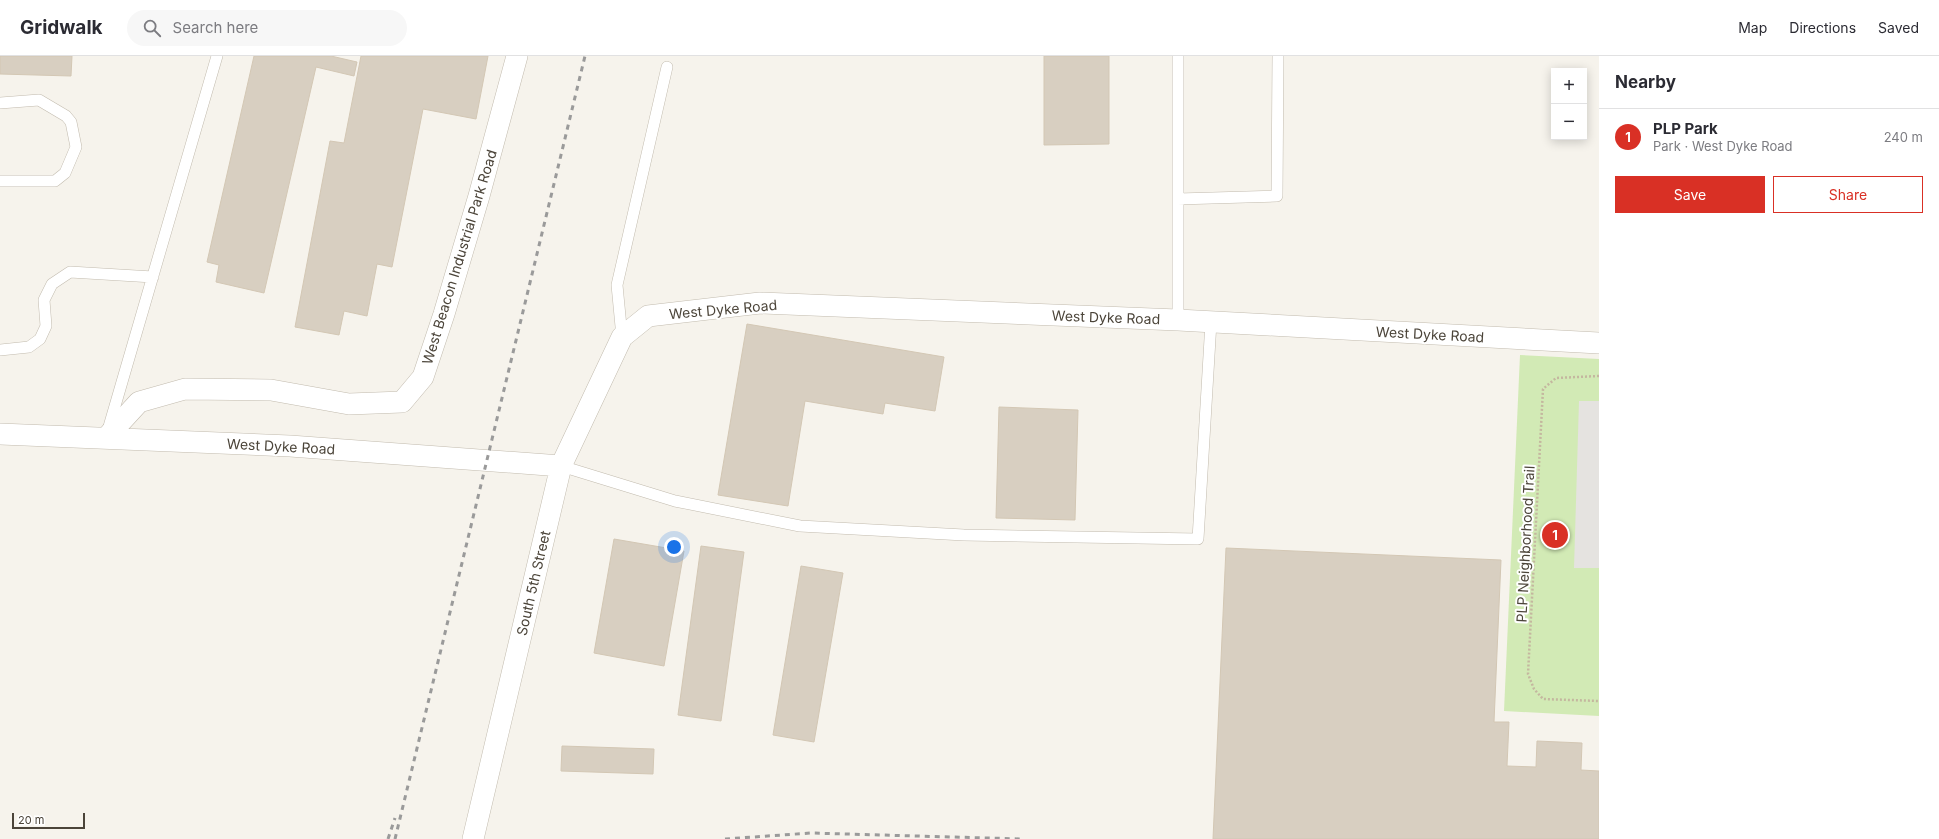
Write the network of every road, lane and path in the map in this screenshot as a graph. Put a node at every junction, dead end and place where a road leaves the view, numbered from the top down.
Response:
1 (217, 56) edge
2 (517, 56) edge
3 (1178, 56) edge
4 (1278, 56) edge
5 (667, 67) dead end
6 (0, 103) edge
7 (0, 181) edge
8 (1178, 199) junction
9 (153, 277) junction
10 (1178, 320) junction
11 (1211, 322) junction
12 (622, 337) junction
13 (1599, 343) edge
14 (0, 350) edge
15 (1599, 376) edge
16 (0, 434) edge
17 (106, 438) junction
18 (560, 466) junction
19 (1599, 701) edge
20 (473, 839) edge

1 - 9 lane
2 - 17 street, West Beacon Industrial Park Road
3 - 8 lane
4 - 8 lane
5 - 12 lane
6 - 7 lane
8 - 10 lane
9 - 14 lane
9 - 17 lane
10 - 11 street, West Dyke Road
10 - 12 street, West Dyke Road
11 - 13 street, West Dyke Road
11 - 18 lane
12 - 18 street, South 5th Street
15 - 19 path, PLP Neighborhood Trail
16 - 17 street, West Dyke Road
17 - 18 street, West Dyke Road
18 - 20 street, South 5th Street

